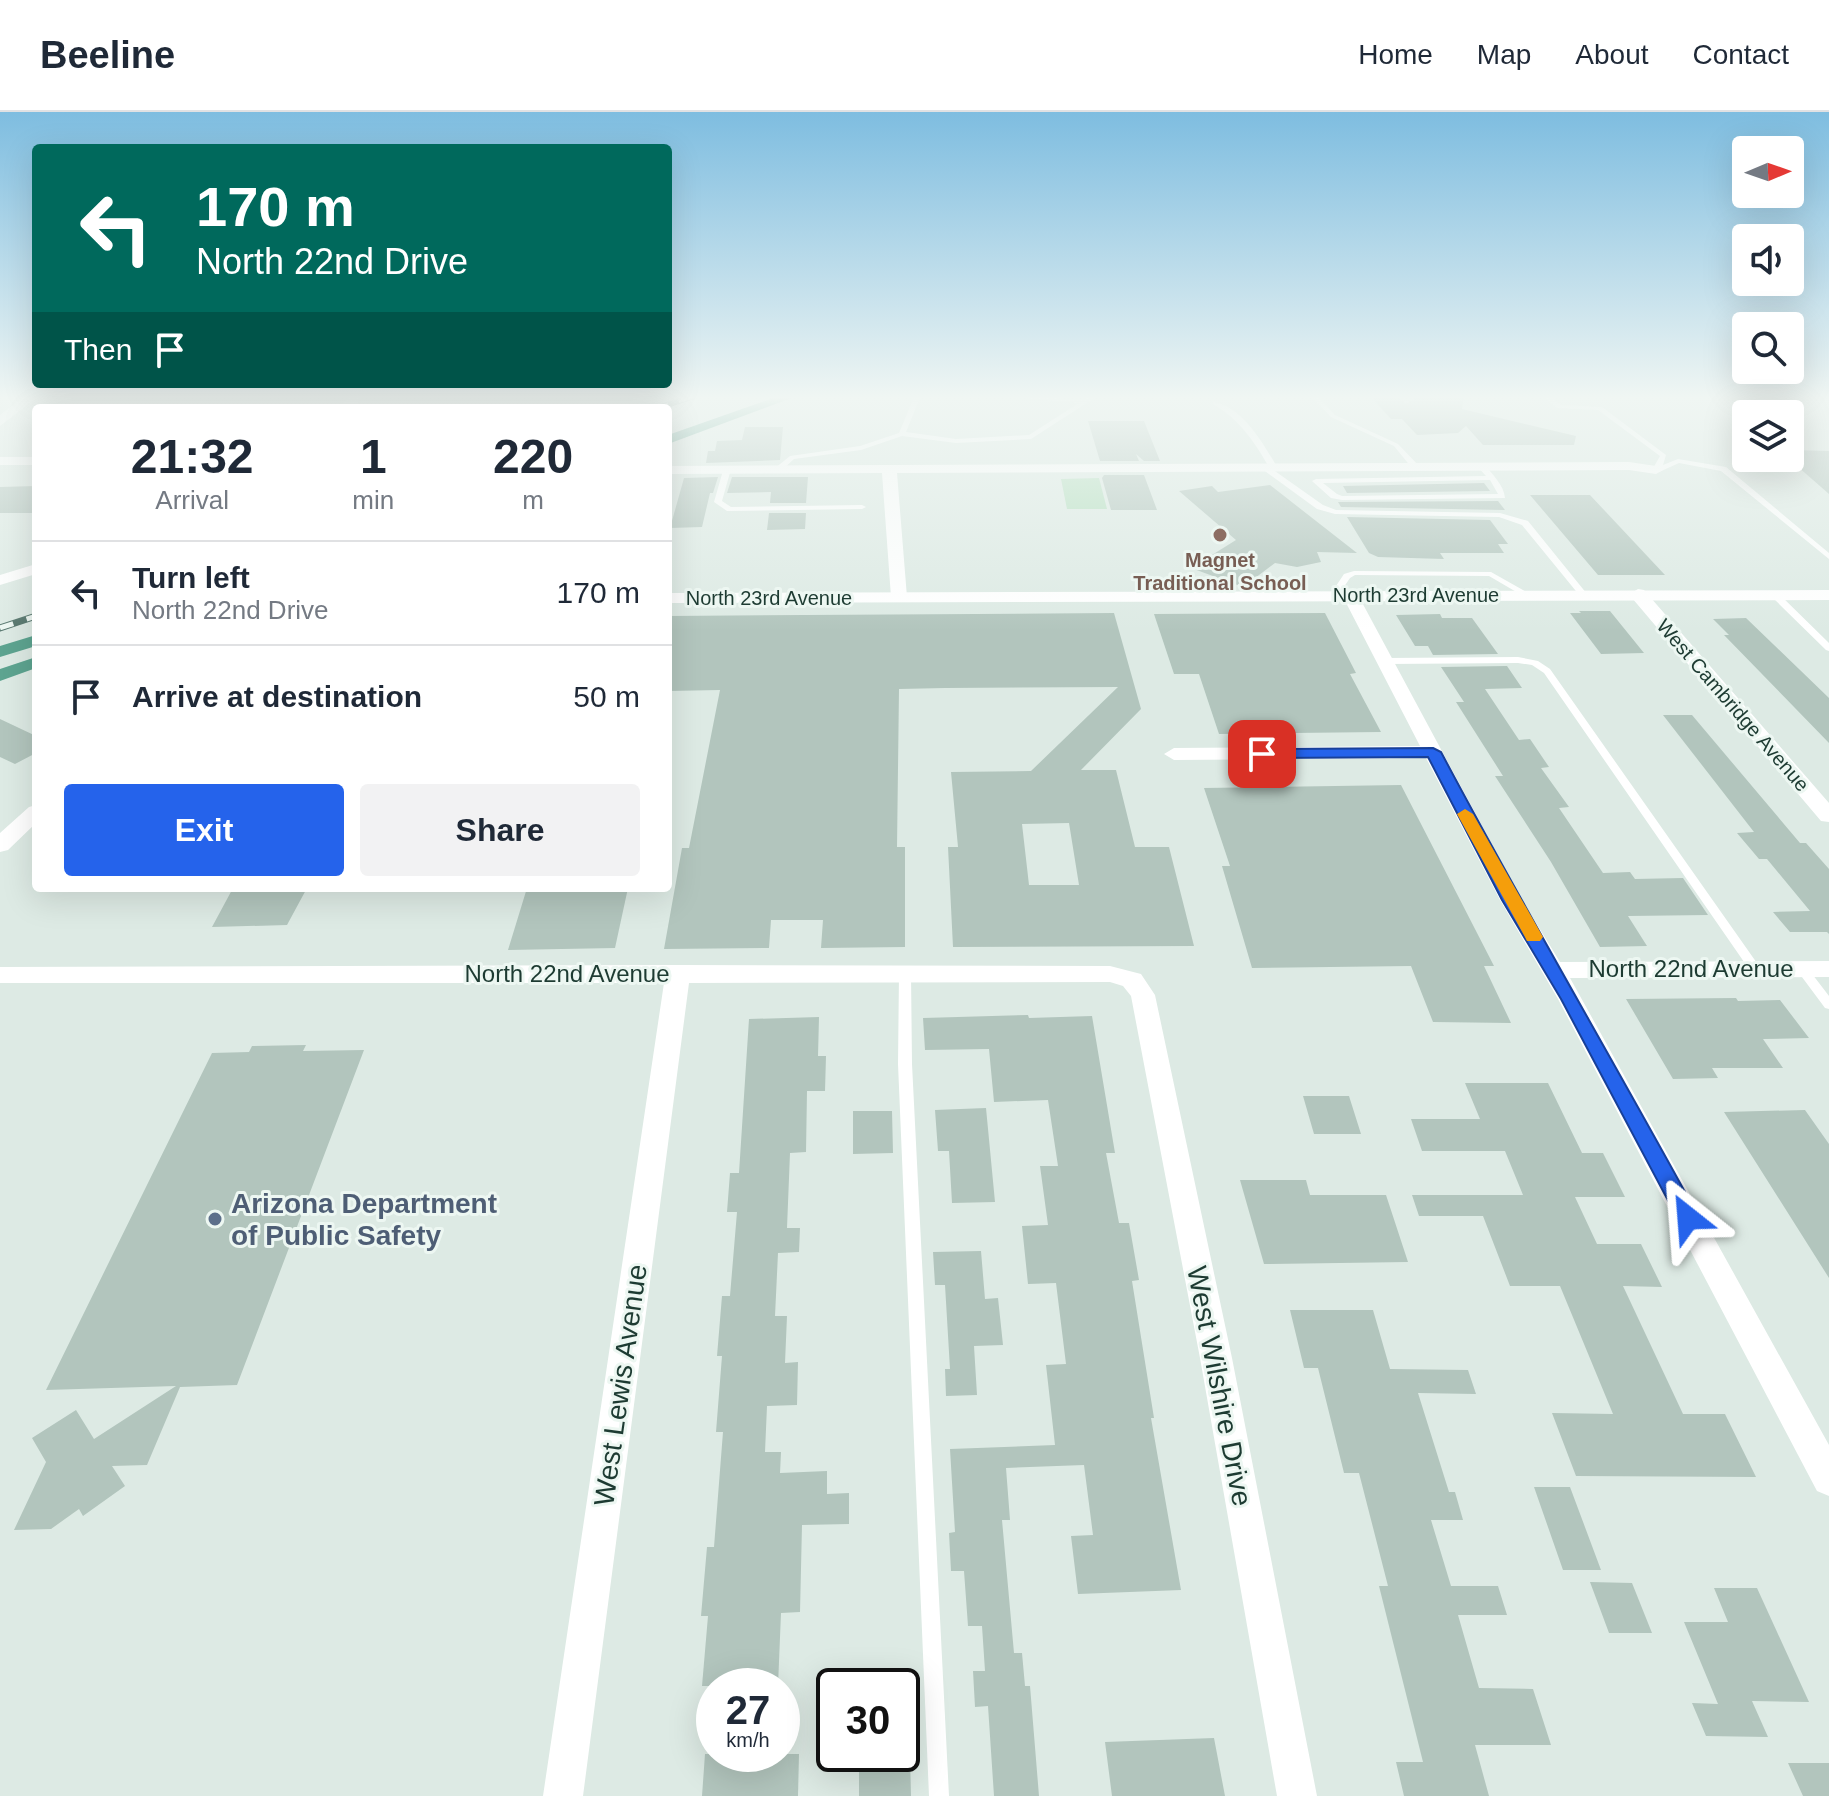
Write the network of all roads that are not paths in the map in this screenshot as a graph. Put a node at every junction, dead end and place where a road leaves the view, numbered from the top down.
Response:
1 (726, 474) edge
2 (889, 474) edge
3 (1277, 474) edge
4 (1487, 474) edge
5 (1729, 474) edge
6 (1491, 478) junction
7 (862, 507) dead end
8 (1829, 557) edge
9 (32, 570) edge
10 (0, 580) edge
11 (1583, 594) junction
12 (1638, 594) junction
13 (1342, 595) junction
14 (1775, 595) junction
15 (1829, 595) edge
16 (899, 597) junction
17 (672, 598) edge
18 (32, 641) edge
19 (1829, 648) edge
20 (0, 652) edge
21 (1386, 661) junction
22 (32, 663) edge
23 (0, 675) edge
24 (1433, 752) junction
25 (1174, 754) dead end
26 (32, 815) edge
27 (1829, 816) edge
28 (0, 845) edge
29 (1755, 969) junction
30 (1802, 969) junction
31 (1829, 969) edge
32 (1554, 970) junction
33 (678, 973) junction
34 (905, 974) junction
35 (0, 975) edge
36 (1132, 980) joint
37 (1829, 1005) edge
38 (1829, 1479) edge
39 (563, 1796) edge
40 (939, 1796) edge
41 (1297, 1796) edge

1 - 7 lane
2 - 16 street
3 - 11 lane
4 - 6 lane
5 - 8 lane
6 - 6 lane
9 - 10 street
11 - 12 street, North 23rd Avenue
11 - 13 street, North 23rd Avenue
12 - 14 street, North 23rd Avenue
12 - 27 street, West Cambridge Avenue
13 - 16 street, North 23rd Avenue
13 - 21 street
14 - 15 street, North 23rd Avenue
14 - 19 lane
16 - 17 street, North 23rd Avenue
18 - 20 main road
21 - 24 street
21 - 29 lane
22 - 23 main road
24 - 25 street
24 - 32 street
26 - 28 street
29 - 30 street, North 22nd Avenue
29 - 32 street, North 22nd Avenue
30 - 31 street, North 22nd Avenue
30 - 37 lane
32 - 38 street
33 - 34 street, North 22nd Avenue
33 - 35 street, North 22nd Avenue
33 - 39 street, West Lewis Avenue
34 - 36 street, North 22nd Avenue
34 - 40 lane
36 - 41 street, West Wilshire Drive

